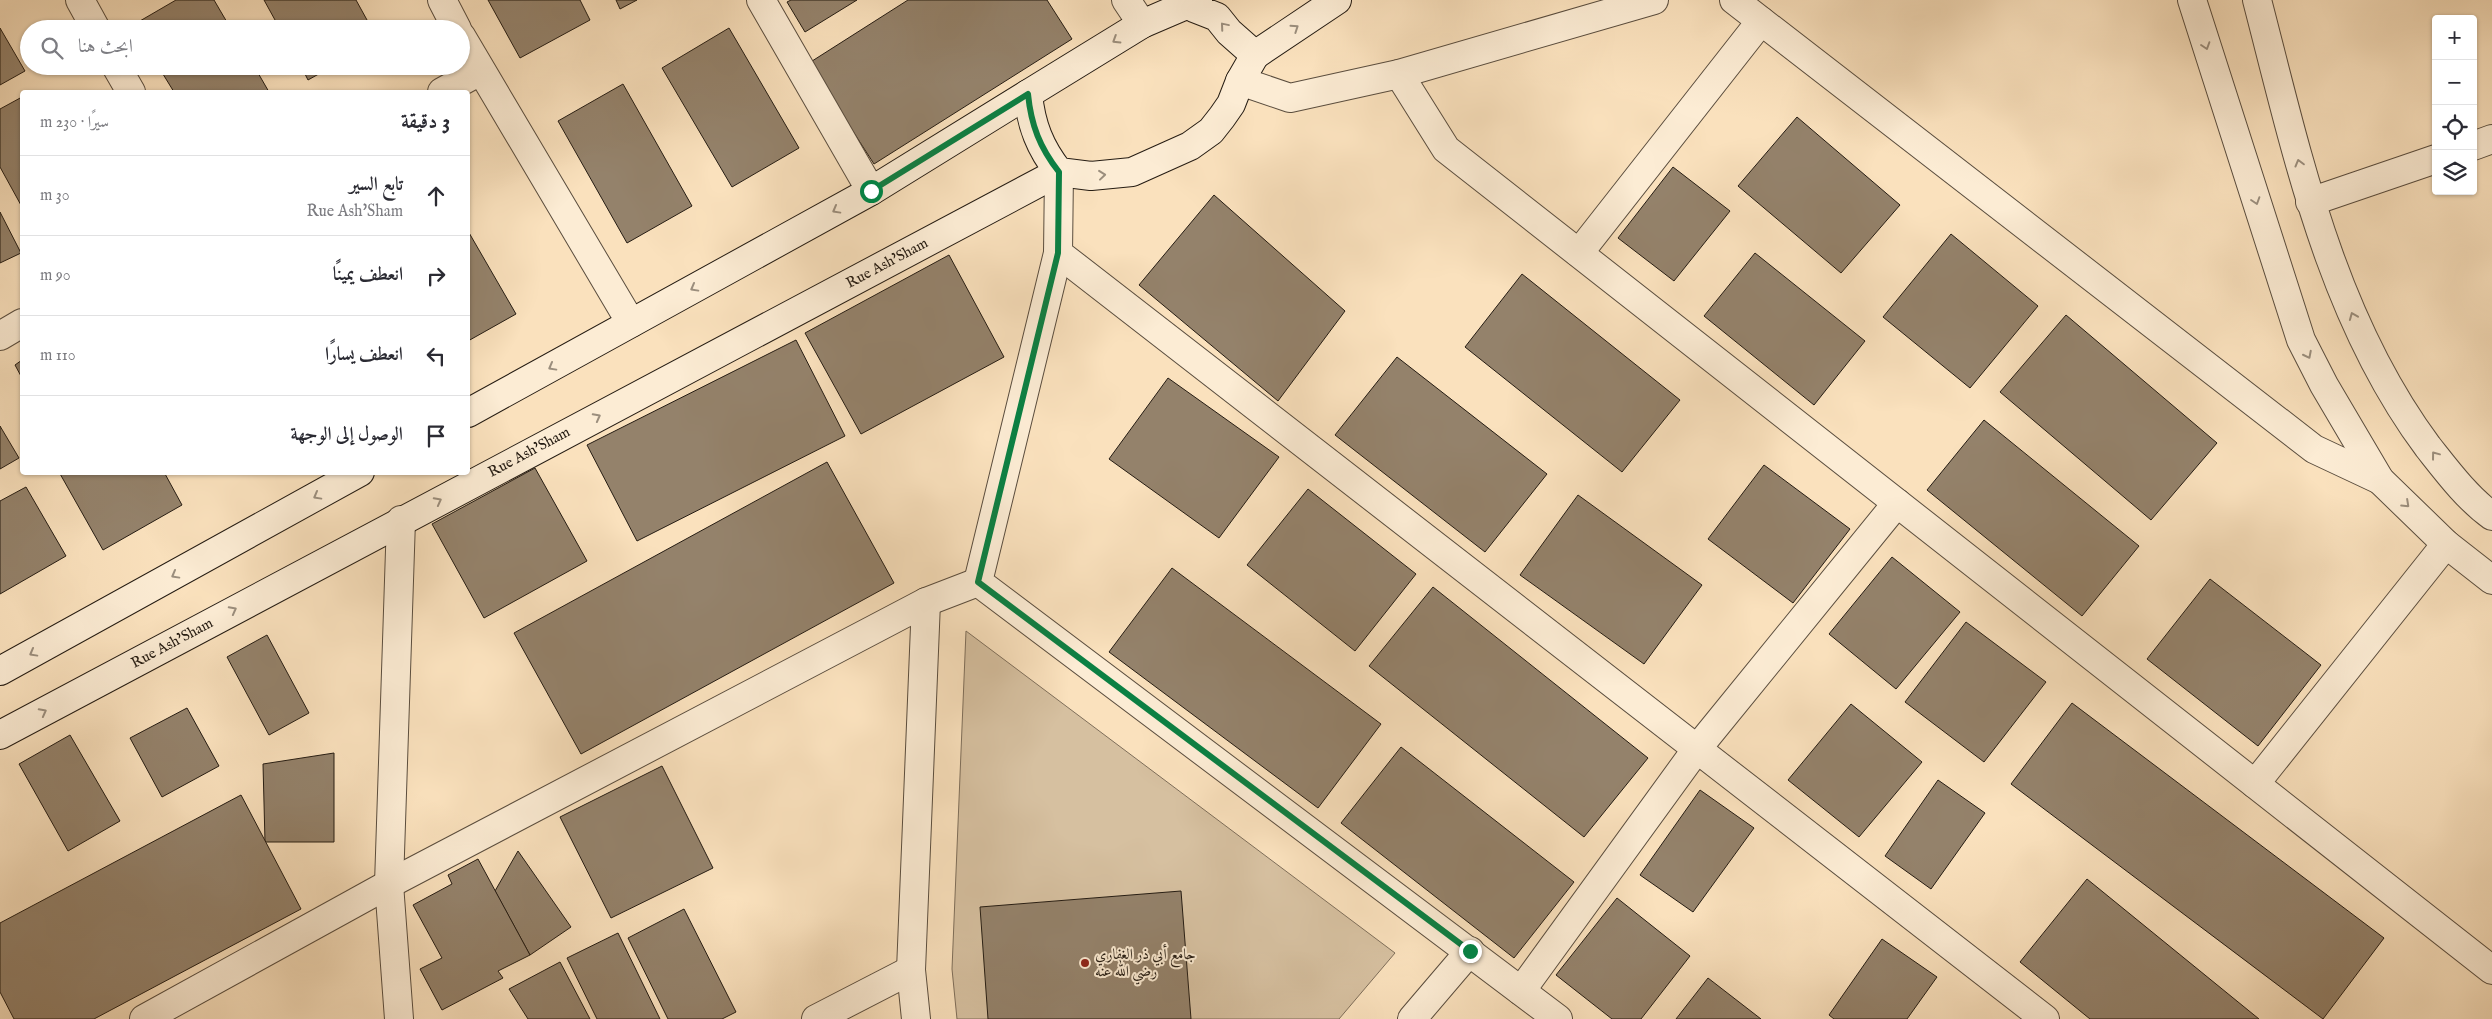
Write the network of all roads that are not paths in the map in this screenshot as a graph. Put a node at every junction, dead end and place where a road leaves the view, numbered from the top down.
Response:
1 (80, 0) edge
2 (442, 0) edge
3 (761, 0) edge
4 (1126, 0) edge
5 (1337, 0) edge
6 (1654, 0) edge
7 (1734, 0) edge
8 (2192, 0) edge
9 (2256, 0) edge
10 (1193, 1) edge
11 (91, 20) edge
12 (452, 20) edge
13 (1761, 21) junction
14 (1142, 24) junction
15 (470, 53) edge
16 (1255, 55) junction
17 (480, 71) junction
18 (1398, 74) junction
19 (121, 75) edge
20 (1240, 81) junction
21 (130, 90) edge
22 (446, 90) edge
23 (1028, 94) junction
24 (2492, 139) edge
25 (2477, 145) edge
26 (2432, 160) edge
27 (1059, 172) junction
28 (871, 191) junction
29 (2310, 202) junction
30 (1058, 253) junction
31 (1579, 253) junction
32 (631, 323) junction
33 (20, 325) edge
34 (0, 336) edge
35 (470, 412) edge
36 (355, 475) edge
37 (2380, 480) junction
38 (1897, 503) junction
39 (2492, 516) edge
40 (401, 520) junction
41 (2446, 544) junction
42 (2492, 580) edge
43 (978, 582) junction
44 (926, 602) junction
45 (0, 671) edge
46 (0, 735) edge
47 (1696, 750) junction
48 (2255, 784) junction
49 (389, 884) junction
50 (1470, 951) junction
51 (912, 970) junction
52 (2492, 970) edge
53 (1521, 991) junction
54 (144, 1019) edge
55 (399, 1019) edge
56 (816, 1019) edge
57 (916, 1019) edge
58 (1412, 1019) edge
59 (1558, 1019) edge
60 (2045, 1019) edge

1 - 11 street
2 - 12 street
3 - 28 street
4 - 14 street
16 -> 5 street
6 - 18 street
7 - 13 street
8 -> 37 street
29 -> 9 street
10 - 14 street
16 -> 10 street
13 - 31 street
13 - 37 street
14 -> 23 street
15 - 17 street
16 - 20 street
17 - 22 street
17 - 32 street
18 - 20 street
18 - 31 street
19 - 21 street
27 -> 20 street
23 - 27 street
23 - 28 street
24 - 25 street
26 - 29 street
27 - 30 street
40 -> 27 street, Rue Ash'Sham
28 -> 32 street
39 -> 29 street
30 - 43 street
30 - 47 street
31 - 38 street
32 -> 35 street
33 - 34 street
36 -> 45 street
37 -> 41 street
38 - 47 street
38 - 48 street
46 -> 40 street, Rue Ash'Sham
40 - 49 street
41 - 42 street
41 - 48 street
43 - 44 street
43 - 50 street
44 - 49 street
44 - 51 street
47 - 53 street
47 - 60 street
48 - 52 street
49 - 54 street
49 - 55 street
50 - 53 street
50 - 58 street
51 - 56 street
51 - 57 street
53 - 59 street

